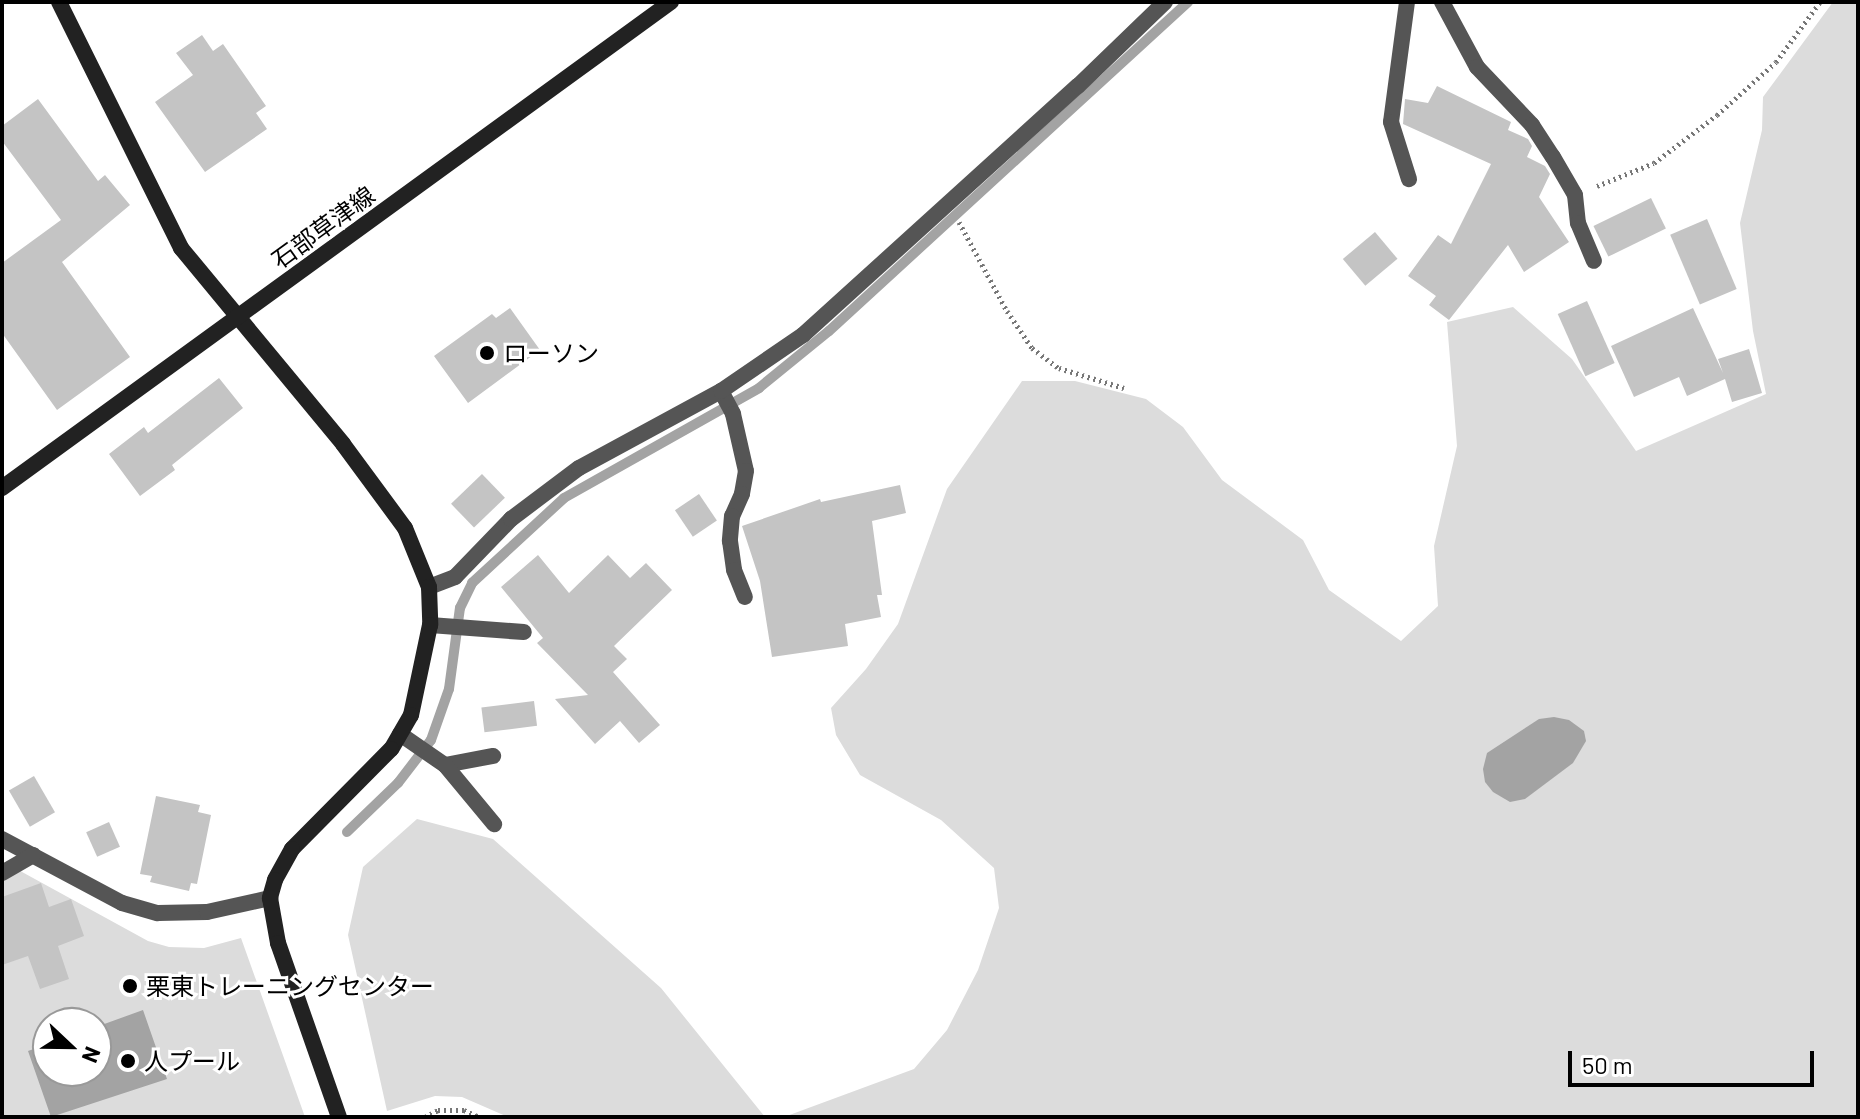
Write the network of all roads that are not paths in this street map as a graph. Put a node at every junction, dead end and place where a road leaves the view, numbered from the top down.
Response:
1 (59, 2) edge
2 (671, 2) edge
3 (1165, 2) edge
4 (1407, 2) edge
5 (1442, 2) edge
6 (1409, 179) dead end
7 (1594, 261) dead end
8 (241, 317) junction
9 (726, 401) junction
10 (2, 488) edge
11 (429, 587) junction
12 (745, 597) dead end
13 (430, 625) junction
14 (524, 632) dead end
15 (400, 734) junction
16 (432, 756) junction
17 (493, 756) dead end
18 (494, 824) dead end
19 (2, 839) edge
20 (33, 855) junction
21 (2, 873) edge
22 (270, 898) junction
23 (339, 1117) edge

1 - 8 street
2 - 8 street, 石部草津線
3 - 9 street
4 - 6 street
5 - 7 street
8 - 10 street, 石部草津線
8 - 11 street
9 - 11 street
9 - 12 street
11 - 13 street
13 - 14 street
13 - 15 street
15 - 16 street
15 - 22 street
16 - 17 street
16 - 18 street
19 - 20 street
20 - 21 street
20 - 22 street
22 - 23 street

